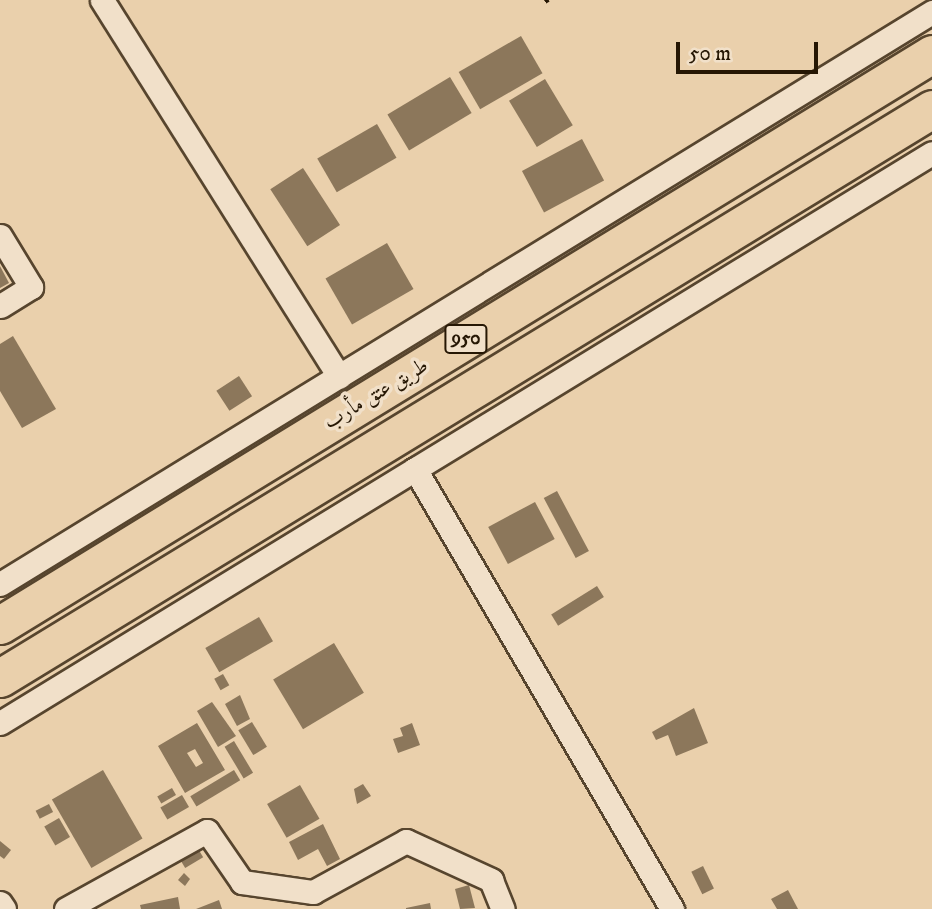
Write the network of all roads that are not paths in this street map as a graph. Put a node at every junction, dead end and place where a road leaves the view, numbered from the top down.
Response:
1 (102, 0) edge
2 (932, 12) edge
3 (932, 54) edge
4 (932, 109) edge
5 (932, 153) edge
6 (0, 236) edge
7 (0, 306) edge
8 (339, 377) junction
9 (415, 469) junction
10 (8, 606) edge
11 (50, 647) junction
12 (0, 678) edge
13 (0, 723) edge
14 (0, 903) edge
15 (4, 909) edge
16 (66, 909) edge
17 (503, 909) edge
18 (672, 909) edge

1 - 8 street
2 - 8 street
3 - 10 main road, طريق عتق مأرب / 950
4 - 11 main road, 950
5 - 9 street
6 - 7 street
8 - 10 street
9 - 13 street
9 - 18 street
10 - 11 main road
11 - 12 main road, 950
14 - 15 street
16 - 17 street

